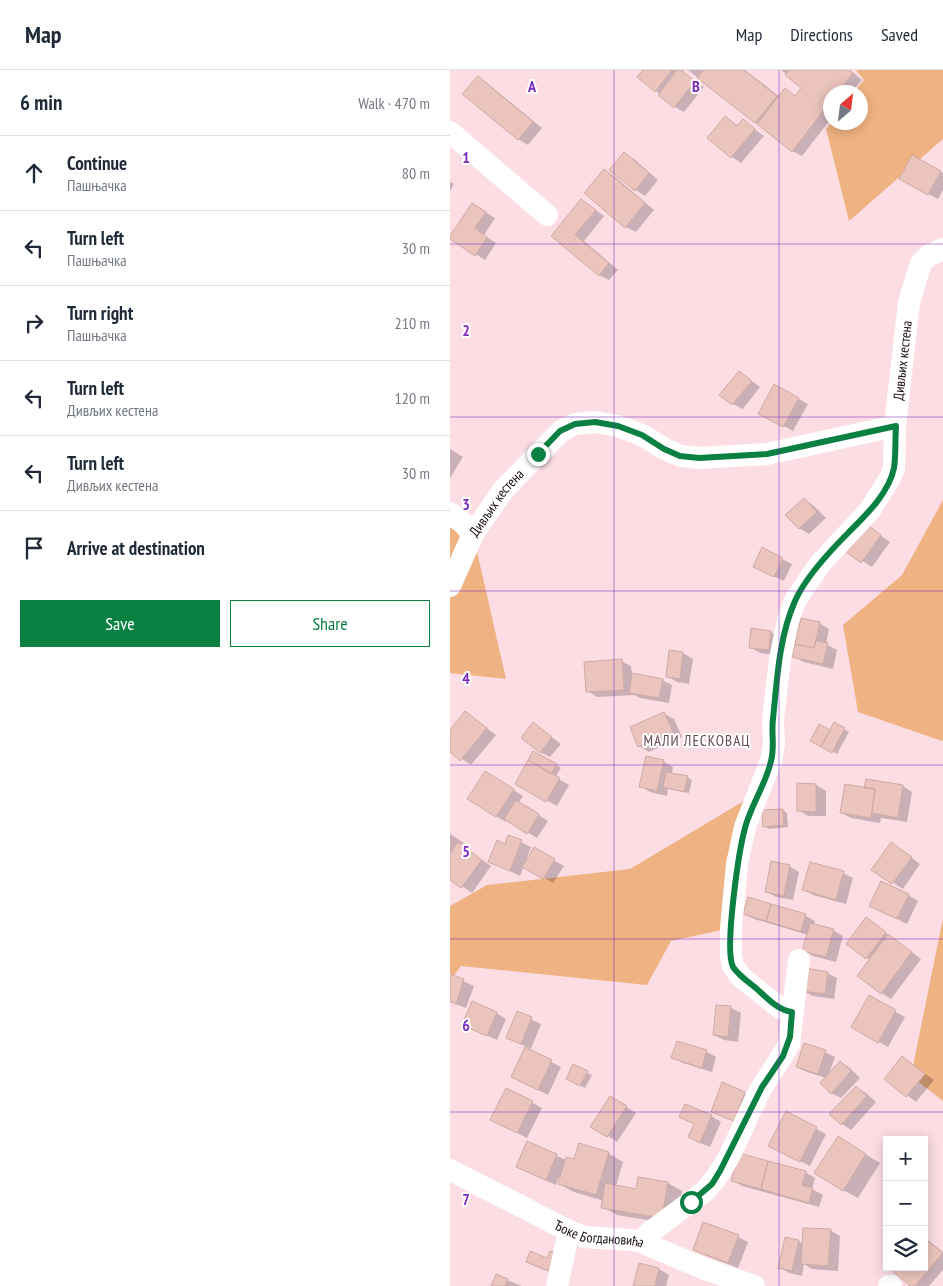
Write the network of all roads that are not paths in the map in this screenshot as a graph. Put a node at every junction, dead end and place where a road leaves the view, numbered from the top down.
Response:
1 (450, 132) edge
2 (547, 214) dead end
3 (943, 249) edge
4 (896, 426) junction
5 (450, 513) edge
6 (473, 534) junction
7 (450, 586) edge
8 (799, 960) dead end
9 (792, 1012) junction
10 (450, 1170) edge
11 (569, 1231) junction
12 (641, 1242) junction
13 (703, 1277) edge
14 (557, 1286) edge
15 (754, 1286) edge

1 - 2 street
3 - 4 street, Дивљих кестена
4 - 6 street, Дивљих кестена
4 - 9 street
5 - 6 street
6 - 7 street, Дивљих кестена
8 - 9 street
9 - 12 street
10 - 11 street, Ђоке Богдановића
11 - 12 street, Ђоке Богдановића
11 - 14 street
12 - 13 street, Ђоке Богдановића
13 - 15 street, Ђоке Богдановића

